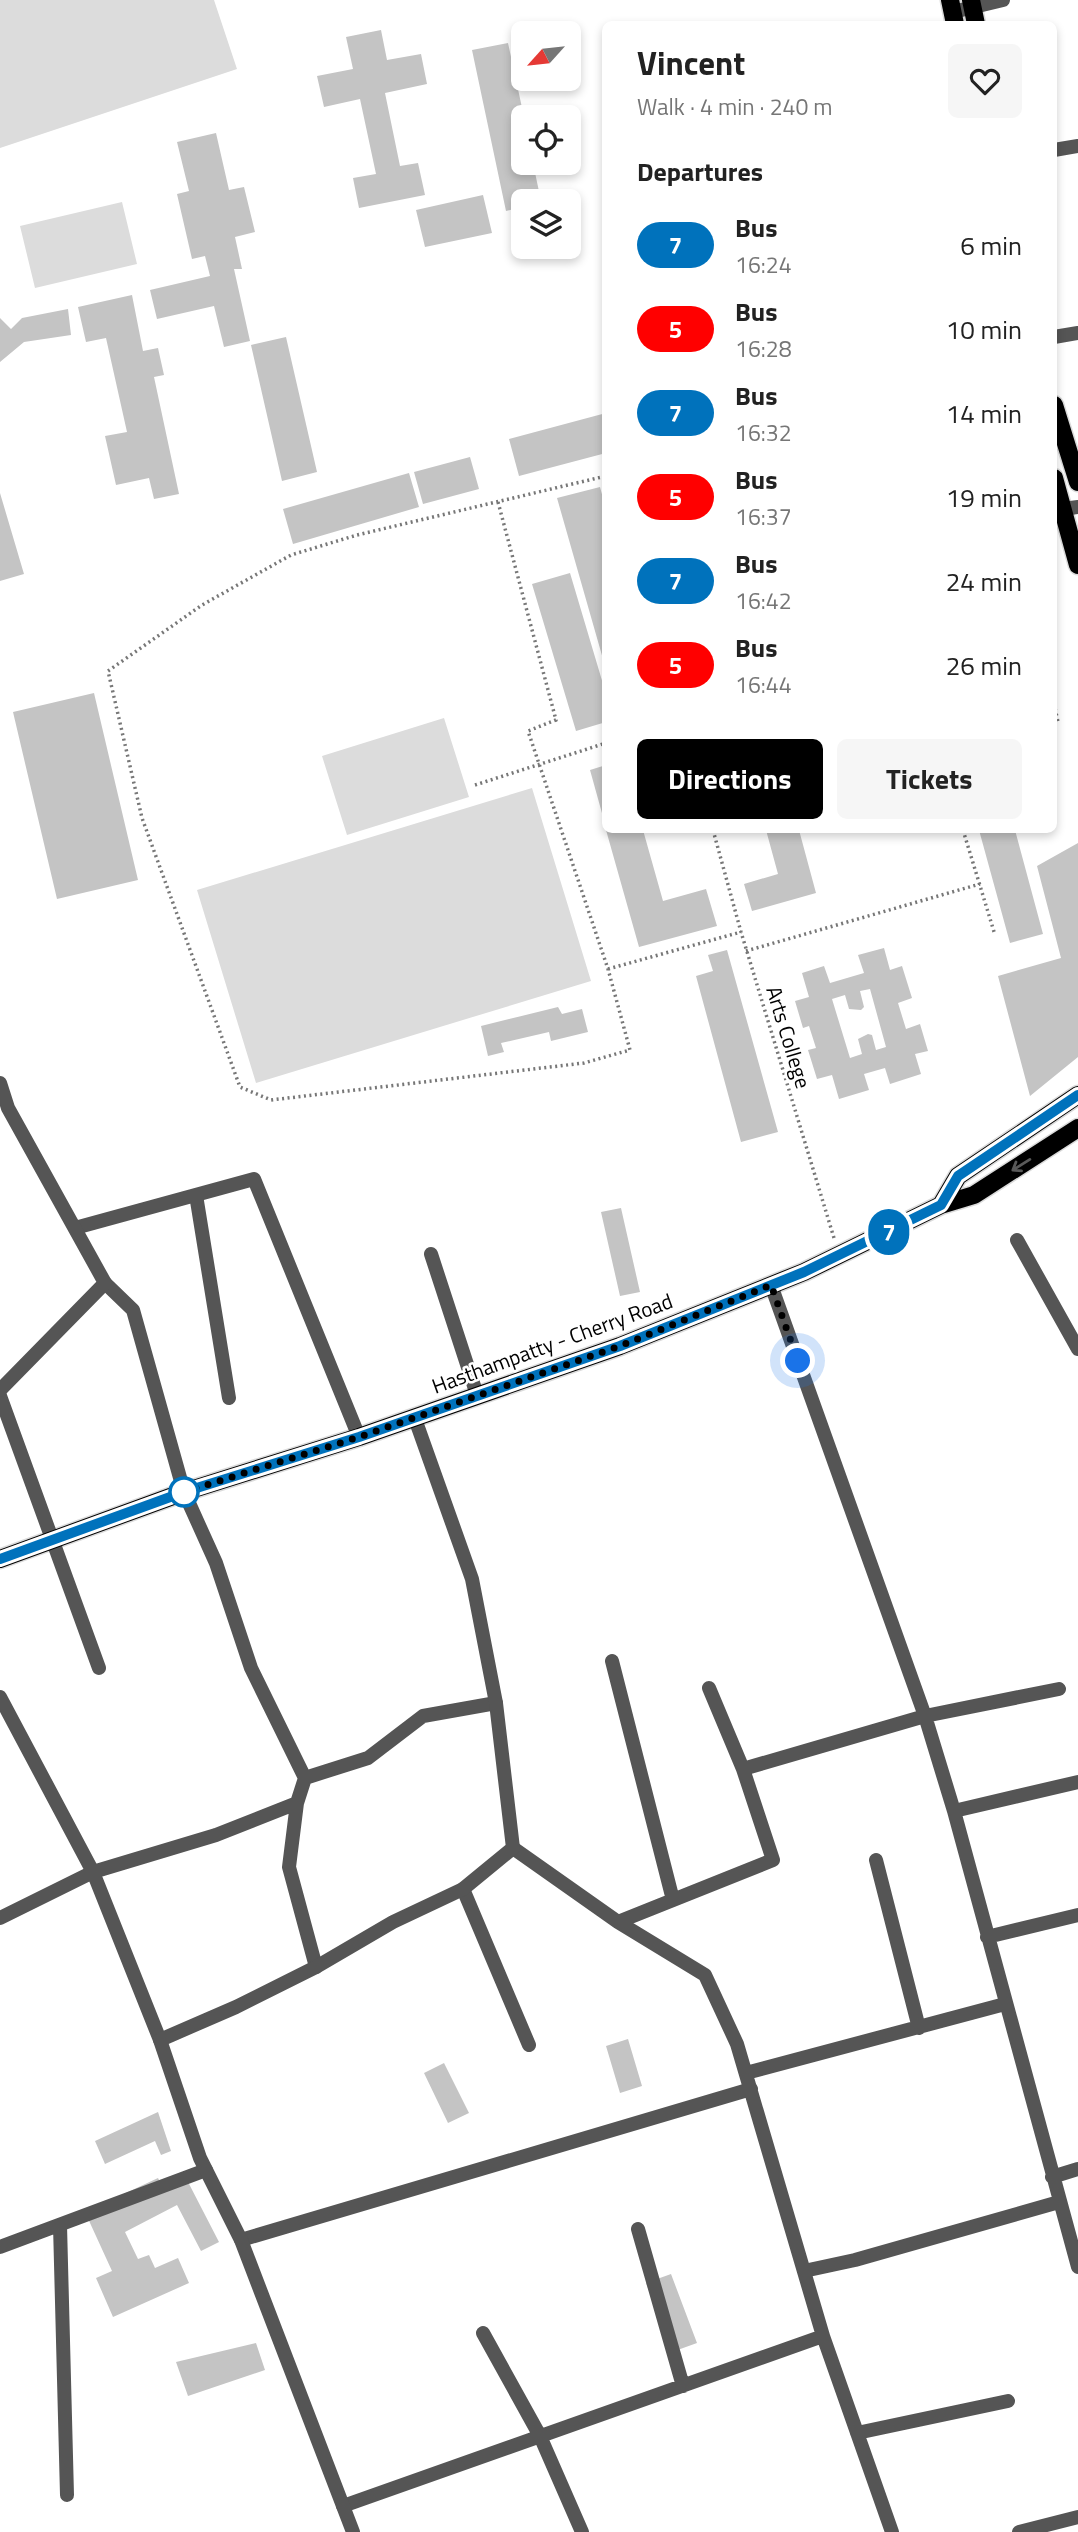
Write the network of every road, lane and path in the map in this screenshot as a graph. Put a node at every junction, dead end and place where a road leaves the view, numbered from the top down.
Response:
1 (1003, 0) edge
2 (973, 11) edge
3 (953, 12) edge
4 (1078, 146) edge
5 (1057, 150) edge
6 (1078, 333) edge
7 (1057, 336) edge
8 (1057, 415) edge
9 (602, 477) edge
10 (1078, 482) edge
11 (1057, 484) edge
12 (498, 502) junction
13 (1070, 508) edge
14 (1078, 565) edge
15 (602, 744) edge
16 (539, 763) junction
17 (475, 785) dead end
18 (714, 833) edge
19 (964, 833) edge
20 (979, 884) junction
21 (741, 932) junction
22 (995, 935) dead end
23 (746, 951) junction
24 (608, 969) junction
25 (0, 1083) edge
26 (1078, 1095) edge
27 (1078, 1128) edge
28 (196, 1195) junction
29 (941, 1205) junction
30 (75, 1228) junction
31 (1017, 1240) dead end
32 (839, 1253) junction
33 (431, 1254) dead end
34 (106, 1283) junction
35 (771, 1285) junction
36 (1078, 1349) edge
37 (0, 1390) edge
38 (477, 1395) junction
39 (0, 1396) edge
40 (229, 1398) dead end
41 (414, 1416) junction
42 (359, 1437) junction
43 (184, 1492) junction
44 (52, 1541) junction
45 (0, 1559) edge
46 (612, 1661) dead end
47 (99, 1668) dead end
48 (709, 1688) dead end
49 (1059, 1689) dead end
50 (0, 1697) edge
51 (496, 1703) junction
52 (925, 1716) junction
53 (743, 1769) junction
54 (305, 1778) junction
55 (1078, 1782) edge
56 (298, 1803) junction
57 (954, 1811) junction
58 (513, 1848) junction
59 (876, 1860) dead end
60 (93, 1872) junction
61 (463, 1889) junction
62 (673, 1900) junction
63 (1078, 1915) edge
64 (0, 1918) edge
65 (618, 1922) junction
66 (987, 1937) junction
67 (316, 1967) junction
68 (1005, 2004) junction
69 (919, 2028) junction
70 (160, 2040) junction
71 (529, 2045) dead end
72 (746, 2073) junction
73 (751, 2089) junction
74 (1078, 2169) edge
75 (206, 2171) junction
76 (1052, 2177) junction
77 (1059, 2202) junction
78 (60, 2225) junction
79 (638, 2229) dead end
80 (241, 2240) junction
81 (0, 2247) edge
82 (1078, 2267) edge
83 (804, 2271) junction
84 (483, 2333) dead end
85 (823, 2336) junction
86 (683, 2386) junction
87 (1008, 2401) dead end
88 (857, 2433) junction
89 (540, 2436) junction
90 (67, 2495) dead end
91 (343, 2506) junction
92 (1078, 2517) edge
93 (353, 2532) edge
94 (582, 2532) edge
95 (892, 2532) edge
96 (1019, 2532) edge

1 - 2 street
2 - 3 street
4 - 5 street
6 - 7 street
8 - 10 main road
9 - 12 path
11 - 13 main road
12 - 16 path
12 - 24 path
13 - 14 main road
15 - 16 path
16 - 17 path
16 - 24 path
18 - 21 path, Arts College
19 - 20 path
20 - 22 path
20 - 23 path
21 - 23 path, Arts College
21 - 24 path
23 - 32 path, Arts College
25 - 30 street
26 - 29 main road
27 -> 29 main road, Hasthampatty - Cherry Road
28 - 30 street
28 - 40 street
28 - 42 street
29 - 32 main road, Hasthampatty - Cherry Road
30 - 34 street
31 - 36 street
32 - 35 main road, Hasthampatty - Cherry Road
33 - 38 street
34 - 37 street
34 - 43 street
35 - 38 main road, Hasthampatty - Cherry Road
35 - 52 street
38 - 41 main road, Hasthampatty - Cherry Road
39 - 44 street
41 - 42 main road, Hasthampatty - Cherry Road
41 - 51 street
42 - 43 main road, Hasthampatty - Cherry Road
43 - 44 main road, Hasthampatty - Cherry Road
43 - 54 street
44 - 45 main road, Hasthampatty - Cherry Road
44 - 47 street
46 - 62 street
48 - 53 street
49 - 52 street
50 - 60 street
51 - 54 street
51 - 58 street
52 - 53 street
52 - 57 street
53 - 62 street
54 - 56 street
55 - 57 street
56 - 60 street
56 - 67 street
57 - 66 street
58 - 61 street
58 - 65 street
59 - 69 street
60 - 64 street
60 - 70 street
61 - 67 street
61 - 71 street
62 - 65 street
63 - 66 street
65 - 72 street
66 - 68 street
67 - 70 street
68 - 69 street
68 - 76 street
69 - 72 street
70 - 75 street
72 - 73 street
73 - 80 street
73 - 83 street
74 - 76 street
75 - 78 street
75 - 80 street
76 - 77 street
77 - 82 street
77 - 83 street
78 - 81 street
78 - 90 street
79 - 86 street
80 - 91 street
83 - 85 street
84 - 89 street
85 - 86 street
85 - 88 street
86 - 89 street
87 - 88 street
88 - 95 street
89 - 91 street
89 - 94 street
91 - 93 street
92 - 96 street

